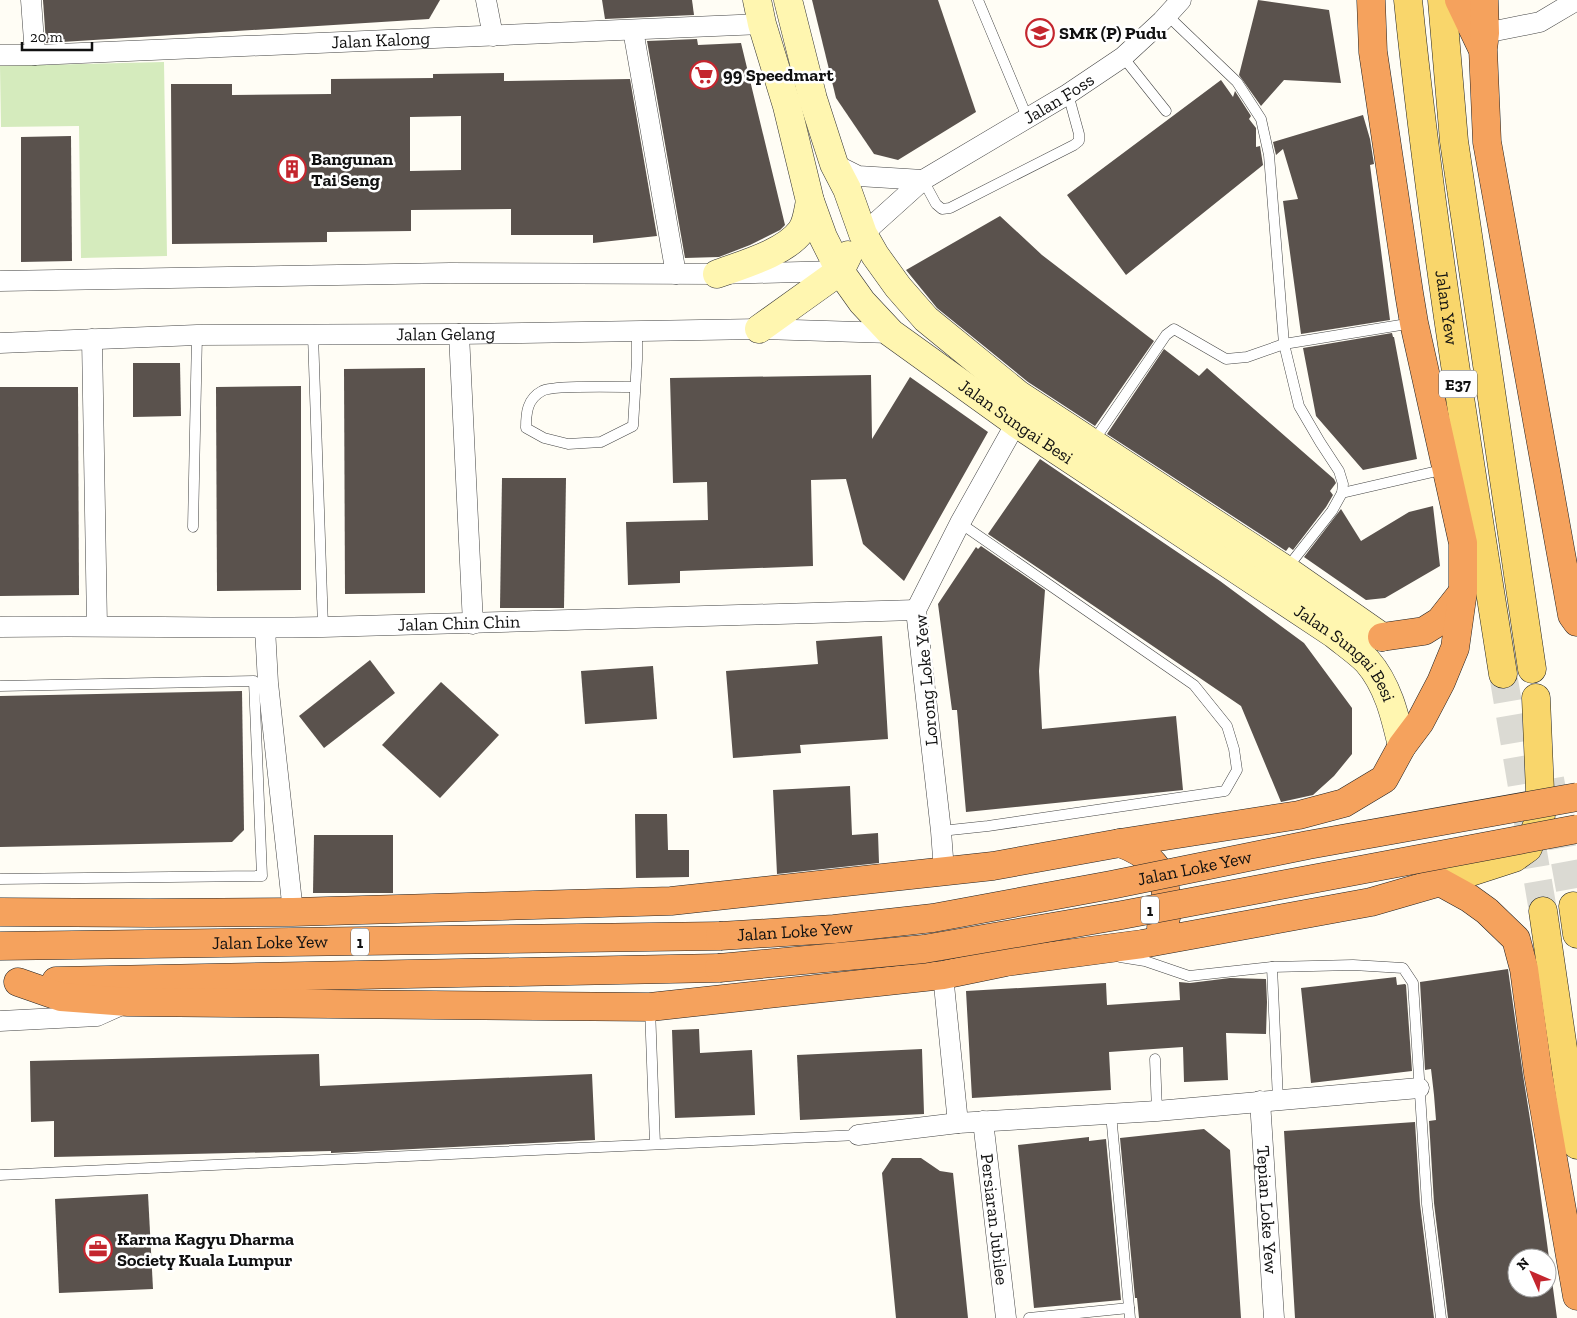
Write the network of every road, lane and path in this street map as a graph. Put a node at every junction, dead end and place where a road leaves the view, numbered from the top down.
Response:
1 (31, 0) edge
2 (486, 0) edge
3 (788, 0) edge
4 (978, 0) edge
5 (1181, 0) edge
6 (1372, 0) edge
7 (1408, 0) edge
8 (1442, 0) edge
9 (1459, 0) edge
10 (1484, 0) edge
11 (1577, 0) edge
12 (759, 12) edge
13 (1166, 15) junction
14 (633, 30) junction
15 (493, 36) junction
16 (1484, 41) junction
17 (0, 55) edge
18 (35, 55) junction
19 (1122, 57) junction
20 (1068, 94) junction
21 (1166, 111) dead end
22 (1027, 117) junction
23 (834, 164) junction
24 (924, 180) junction
25 (810, 201) junction
26 (863, 234) junction
27 (840, 271) junction
28 (676, 274) junction
29 (717, 274) junction
30 (0, 282) edge
31 (1414, 323) junction
32 (759, 329) junction
33 (637, 331) junction
34 (942, 332) junction
35 (891, 333) junction
36 (458, 334) junction
37 (314, 335) junction
38 (196, 336) junction
39 (92, 339) junction
40 (0, 344) edge
41 (1284, 344) junction
42 (635, 387) junction
43 (1016, 423) junction
44 (1093, 443) junction
45 (1446, 469) junction
46 (1342, 492) junction
47 (960, 523) junction
48 (193, 527) dead end
49 (1286, 570) junction
50 (1463, 592) junction
51 (916, 610) junction
52 (1577, 622) edge
53 (473, 624) junction
54 (96, 625) junction
55 (0, 627) edge
56 (323, 627) junction
57 (265, 628) junction
58 (1382, 638) joint
59 (1532, 669) tunnel mouth
60 (1502, 674) tunnel mouth
61 (0, 686) edge
62 (1536, 698) dead end
63 (1402, 746) junction
64 (1577, 797) edge
65 (1577, 829) edge
66 (941, 831) junction
67 (1120, 843) junction
68 (944, 871) junction
69 (2, 881) edge
70 (1440, 882) junction
71 (1572, 906) tunnel mouth
72 (1543, 911) tunnel mouth
73 (0, 912) edge
74 (293, 912) junction
75 (150, 913) junction
76 (1577, 934) edge
77 (0, 939) edge
78 (1142, 944) junction
79 (0, 946) edge
80 (1082, 952) junction
81 (1272, 967) junction
82 (944, 975) junction
83 (9, 982) edge
84 (128, 1002) junction
85 (650, 1007) junction
86 (0, 1021) edge
87 (1155, 1059) dead end
88 (1419, 1088) junction
89 (1269, 1100) junction
90 (1157, 1111) junction
91 (1111, 1114) junction
92 (983, 1121) junction
93 (958, 1123) junction
94 (858, 1135) joint
95 (655, 1144) junction
96 (1577, 1145) edge
97 (0, 1175) edge
98 (1577, 1296) edge
99 (1130, 1313) edge
100 (1006, 1318) edge
101 (1029, 1318) edge
102 (1274, 1318) edge
103 (1440, 1318) edge

1 - 18 street
2 - 15 street
3 - 23 street, Jalan Sungai Besi
4 - 22 lane
5 - 13 street, Jalan Foss
6 - 31 highway
7 - 60 main road, Jalan Yew / E37
8 - 59 main road, Jalan Yew / E37
9 - 16 highway
10 - 16 highway
11 - 16 street
12 - 14 street, Jalan Kalong
12 - 25 street, Jalan Sungai Besi
13 - 19 street, Jalan Foss
13 - 41 lane
14 - 15 street, Jalan Kalong
14 - 28 street
15 - 18 street, Jalan Kalong
16 - 52 highway
17 - 18 street, Jalan Kalong
19 - 20 street, Jalan Foss
19 - 21 lane
20 - 22 street, Jalan Foss
20 - 24 lane
22 - 24 street, Jalan Foss
23 - 24 street
23 - 26 street, Jalan Sungai Besi
23 - 27 street
24 - 26 street, Jalan Foss
25 - 27 street, Jalan Sungai Besi
25 - 29 street
26 - 34 street, Jalan Sungai Besi
27 - 29 street
27 - 32 street
27 - 34 street
27 - 35 street, Jalan Sungai Besi
28 - 29 street
28 - 30 street
31 - 41 lane
31 - 45 highway
32 - 33 street, Jalan Gelang
32 - 35 street, Jalan Gelang
33 - 36 street, Jalan Gelang
33 - 42 lane
34 - 44 street, Jalan Sungai Besi
35 - 43 street, Jalan Sungai Besi
36 - 37 street, Jalan Gelang
36 - 53 street
37 - 38 street, Jalan Gelang
37 - 56 lane
38 - 39 street, Jalan Gelang
38 - 48 lane
39 - 40 street, Jalan Gelang
39 - 54 street
41 - 44 lane
41 - 46 lane
42 - 42 lane
43 - 47 street, Lorong Loke Yew
43 - 63 street, Jalan Sungai Besi
44 - 49 street, Jalan Sungai Besi
45 - 46 lane
45 - 50 highway
46 - 49 lane
47 - 51 street, Lorong Loke Yew
47 - 66 lane
49 - 58 street, Jalan Sungai Besi
50 - 58 highway
50 - 63 highway
51 - 53 street, Jalan Chin Chin
51 - 66 street, Lorong Loke Yew
53 - 56 street, Jalan Chin Chin
54 - 55 street, Jalan Chin Chin
54 - 57 street, Jalan Chin Chin
56 - 57 street, Jalan Chin Chin
57 - 74 street
61 - 69 lane
62 - 70 main road
63 - 67 highway
64 - 79 highway, Jalan Loke Yew / 1, bridge
65 - 83 highway, Jalan Loke Yew / 1, bridge
66 - 68 street, Lorong Loke Yew
67 - 68 highway
67 - 78 highway
68 - 74 highway
70 - 78 highway
70 - 98 highway
71 - 76 main road
72 - 96 main road
73 - 75 highway
74 - 75 highway
75 - 77 highway
78 - 80 highway
80 - 81 lane
80 - 82 highway
81 - 88 lane
81 - 89 lane
82 - 85 highway
82 - 93 street
83 - 84 highway
84 - 85 highway
84 - 86 street
85 - 95 lane
87 - 90 lane
88 - 89 street
88 - 103 lane
89 - 90 street
89 - 102 street, Tepian Loke Yew
90 - 91 street
91 - 92 street
91 - 99 lane
92 - 93 street
92 - 100 street, Persiaran Jubilee
93 - 94 street
94 - 95 lane
95 - 97 lane
99 - 101 lane

